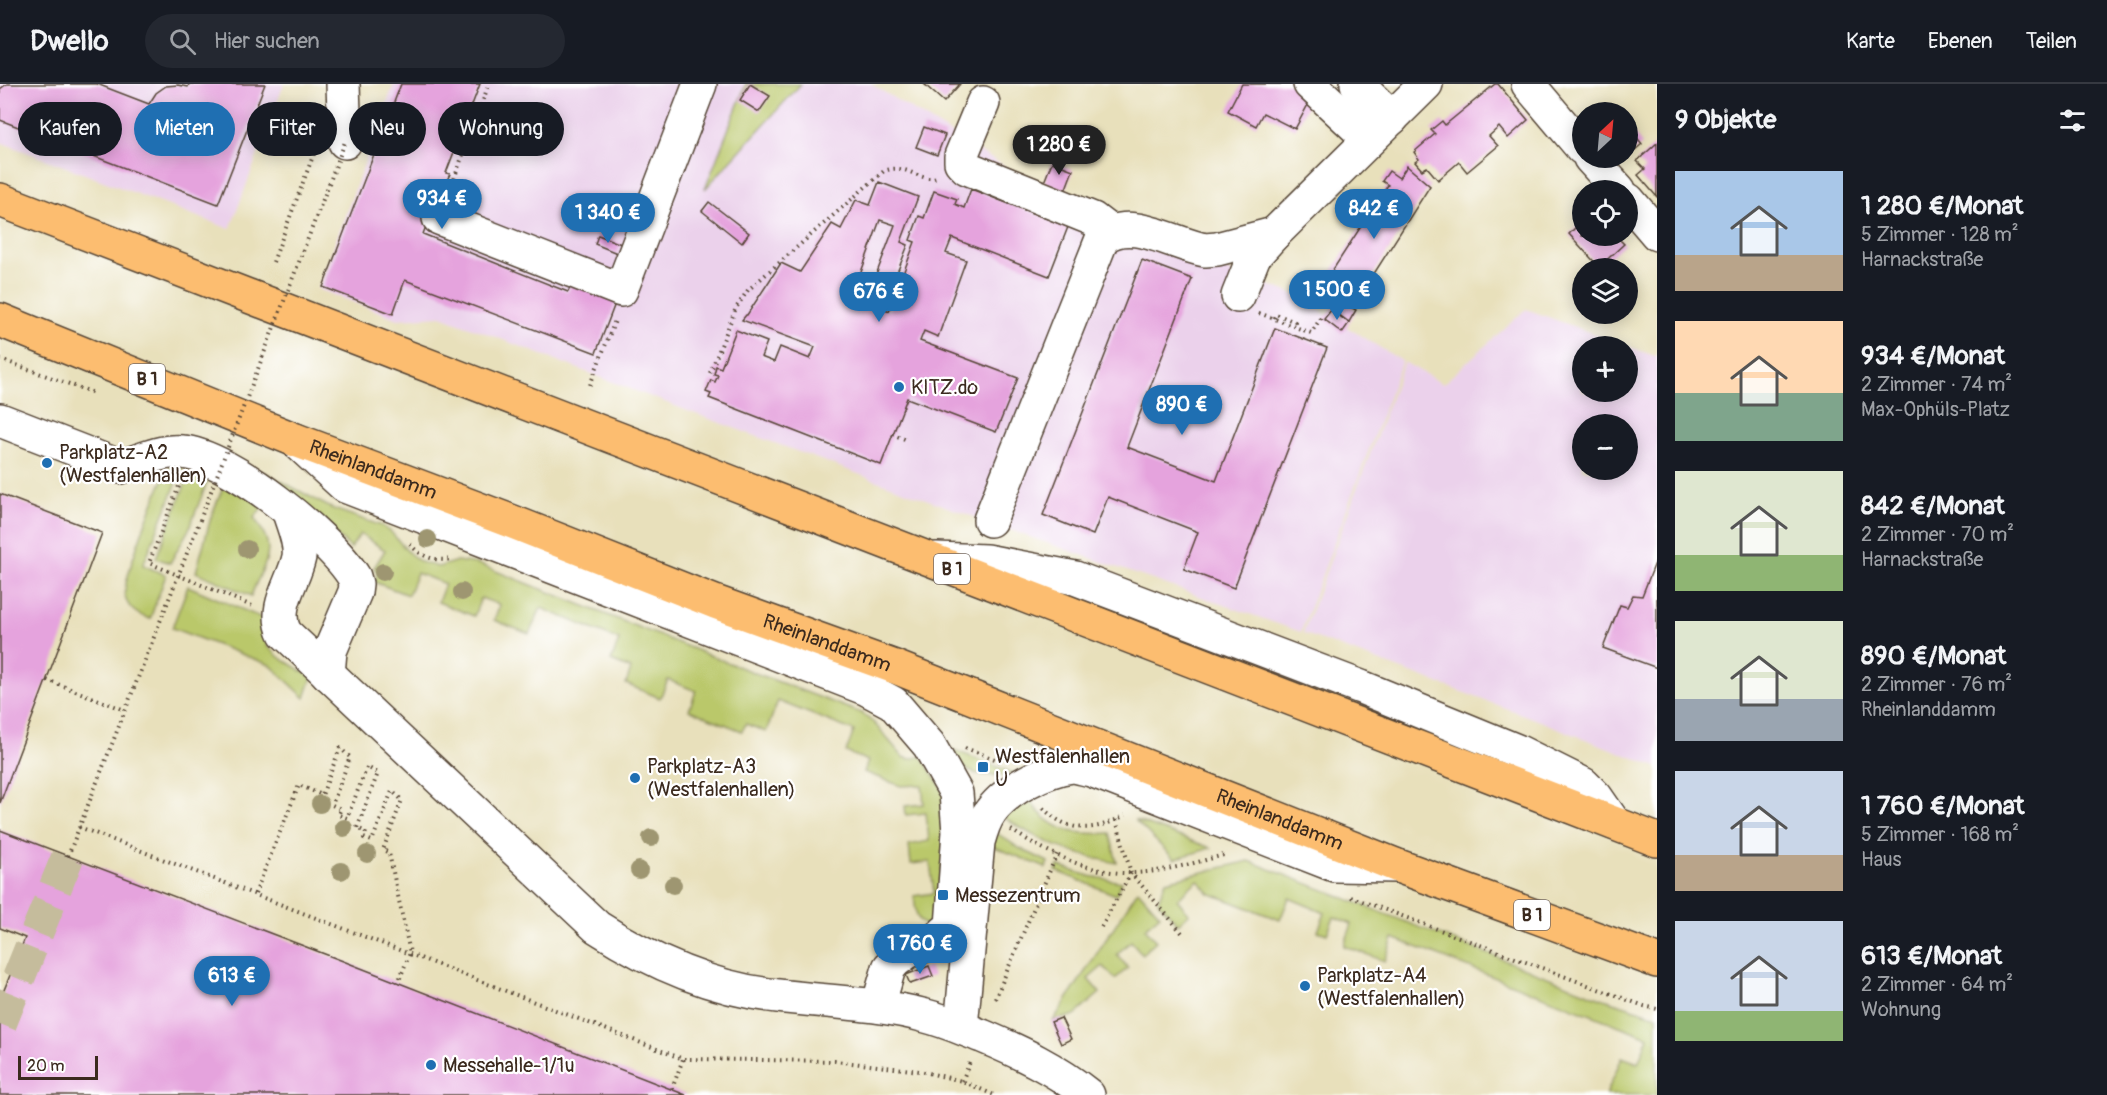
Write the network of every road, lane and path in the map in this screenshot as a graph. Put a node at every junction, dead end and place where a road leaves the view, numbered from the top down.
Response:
1 (343, 84) edge
2 (489, 84) edge
3 (700, 84) edge
4 (1310, 84) edge
5 (1357, 84) edge
6 (1426, 84) edge
7 (1527, 84) edge
8 (983, 104) dead end
9 (337, 115) edge
10 (1380, 128) junction
11 (1572, 136) edge
12 (325, 156) edge
13 (327, 156) edge
14 (1599, 168) edge
15 (904, 170) dead end
16 (1610, 180) edge
17 (0, 200) edge
18 (1638, 212) edge
19 (439, 218) joint
20 (1110, 232) junction
21 (1274, 234) junction
22 (1657, 234) edge
23 (273, 262) dead end
24 (1246, 303) joint
25 (616, 316) dead end
26 (1274, 318) junction
27 (1321, 318) dead end
28 (0, 320) edge
29 (1294, 325) dead end
30 (710, 373) dead end
31 (590, 385) dead end
32 (0, 420) edge
33 (892, 434) dead end
34 (293, 439) junction
35 (907, 440) dead end
36 (192, 454) junction
37 (289, 512) junction
38 (990, 520) dead end
39 (179, 575) junction
40 (281, 618) junction
41 (328, 674) junction
42 (47, 680) dead end
43 (125, 710) junction
44 (989, 813) junction
45 (1116, 820) dead end
46 (79, 827) junction
47 (1657, 840) edge
48 (1233, 852) dead end
49 (1057, 854) junction
50 (68, 856) tunnel mouth
51 (1398, 866) junction
52 (1131, 873) junction
53 (255, 894) junction
54 (1342, 894) dead end
55 (952, 926) junction
56 (1101, 927) dead end
57 (1183, 934) dead end
58 (410, 953) junction
59 (1657, 961) edge
60 (398, 983) dead end
61 (878, 1006) junction
62 (1657, 1009) edge
63 (960, 1028) junction
64 (683, 1059) junction
65 (962, 1081) junction
66 (672, 1089) dead end
67 (994, 1095) edge
68 (1089, 1095) edge

1 - 9 street
2 - 19 path
3 - 19 street
4 - 10 street
5 - 10 street
6 - 10 street
7 - 11 street
8 - 20 street
10 - 21 street
12 - 23 path
13 - 39 path, bridge
14 - 16 street
15 - 30 path
17 - 47 main road, B 1
18 - 22 street
20 - 21 street
20 - 38 street
21 - 24 street
24 - 26 path
25 - 31 path
26 - 27 path
26 - 29 path
28 - 34 main road, Rheinlanddamm / B 1
32 - 36 street
33 - 35 path
34 - 51 main road, Rheinlanddamm / B 1
34 - 55 street
36 - 37 street
36 - 39 path
37 - 40 street
37 - 41 street
39 - 40 path
39 - 43 path
40 - 41 street
41 - 61 street
42 - 43 path
43 - 46 path
44 - 49 path
44 - 51 street
44 - 63 street
45 - 52 path
46 - 50 path
46 - 53 path
48 - 52 path
49 - 52 path
49 - 63 path
51 - 59 main road, Rheinlanddamm / B 1
52 - 56 path
52 - 57 path
53 - 58 path
53 - 58 path
54 - 62 path
55 - 61 street
55 - 63 street
58 - 60 path
58 - 64 path
61 - 63 street
63 - 65 path
63 - 68 street
64 - 65 path
64 - 66 path
65 - 67 path

